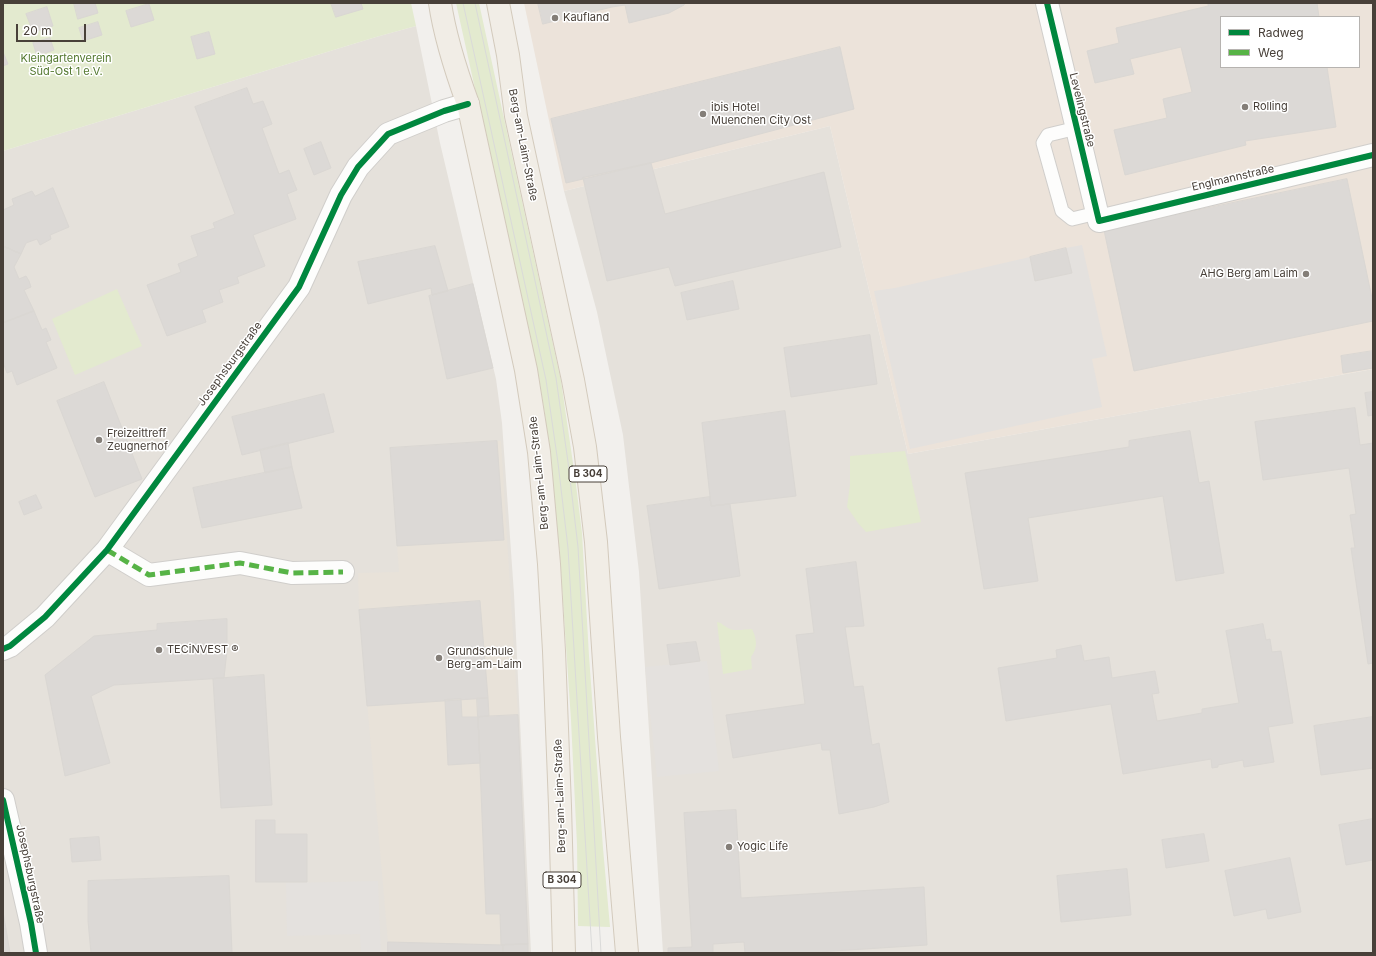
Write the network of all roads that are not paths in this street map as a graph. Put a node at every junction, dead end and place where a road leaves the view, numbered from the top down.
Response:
1 (440, 3) edge
2 (498, 3) edge
3 (1047, 3) edge
4 (468, 104) junction
5 (1077, 128) junction
6 (1373, 155) edge
7 (1098, 217) junction
8 (107, 550) junction
9 (343, 572) dead end
10 (3, 649) edge
11 (3, 800) edge
12 (36, 953) edge
13 (564, 953) edge
14 (626, 953) edge

1 - 4 main road, Berg-am-Laim-Straße / B 304
2 - 14 main road, Berg-am-Laim-Straße / B 304
3 - 5 street, Levelingstraße
4 - 8 street, Josephsburgstraße
4 - 13 main road, Berg-am-Laim-Straße / B 304
5 - 7 street, Levelingstraße
5 - 7 lane
6 - 7 street, Englmannstraße
8 - 9 street
8 - 10 street, Josephsburgstraße
11 - 12 street, Josephsburgstraße

